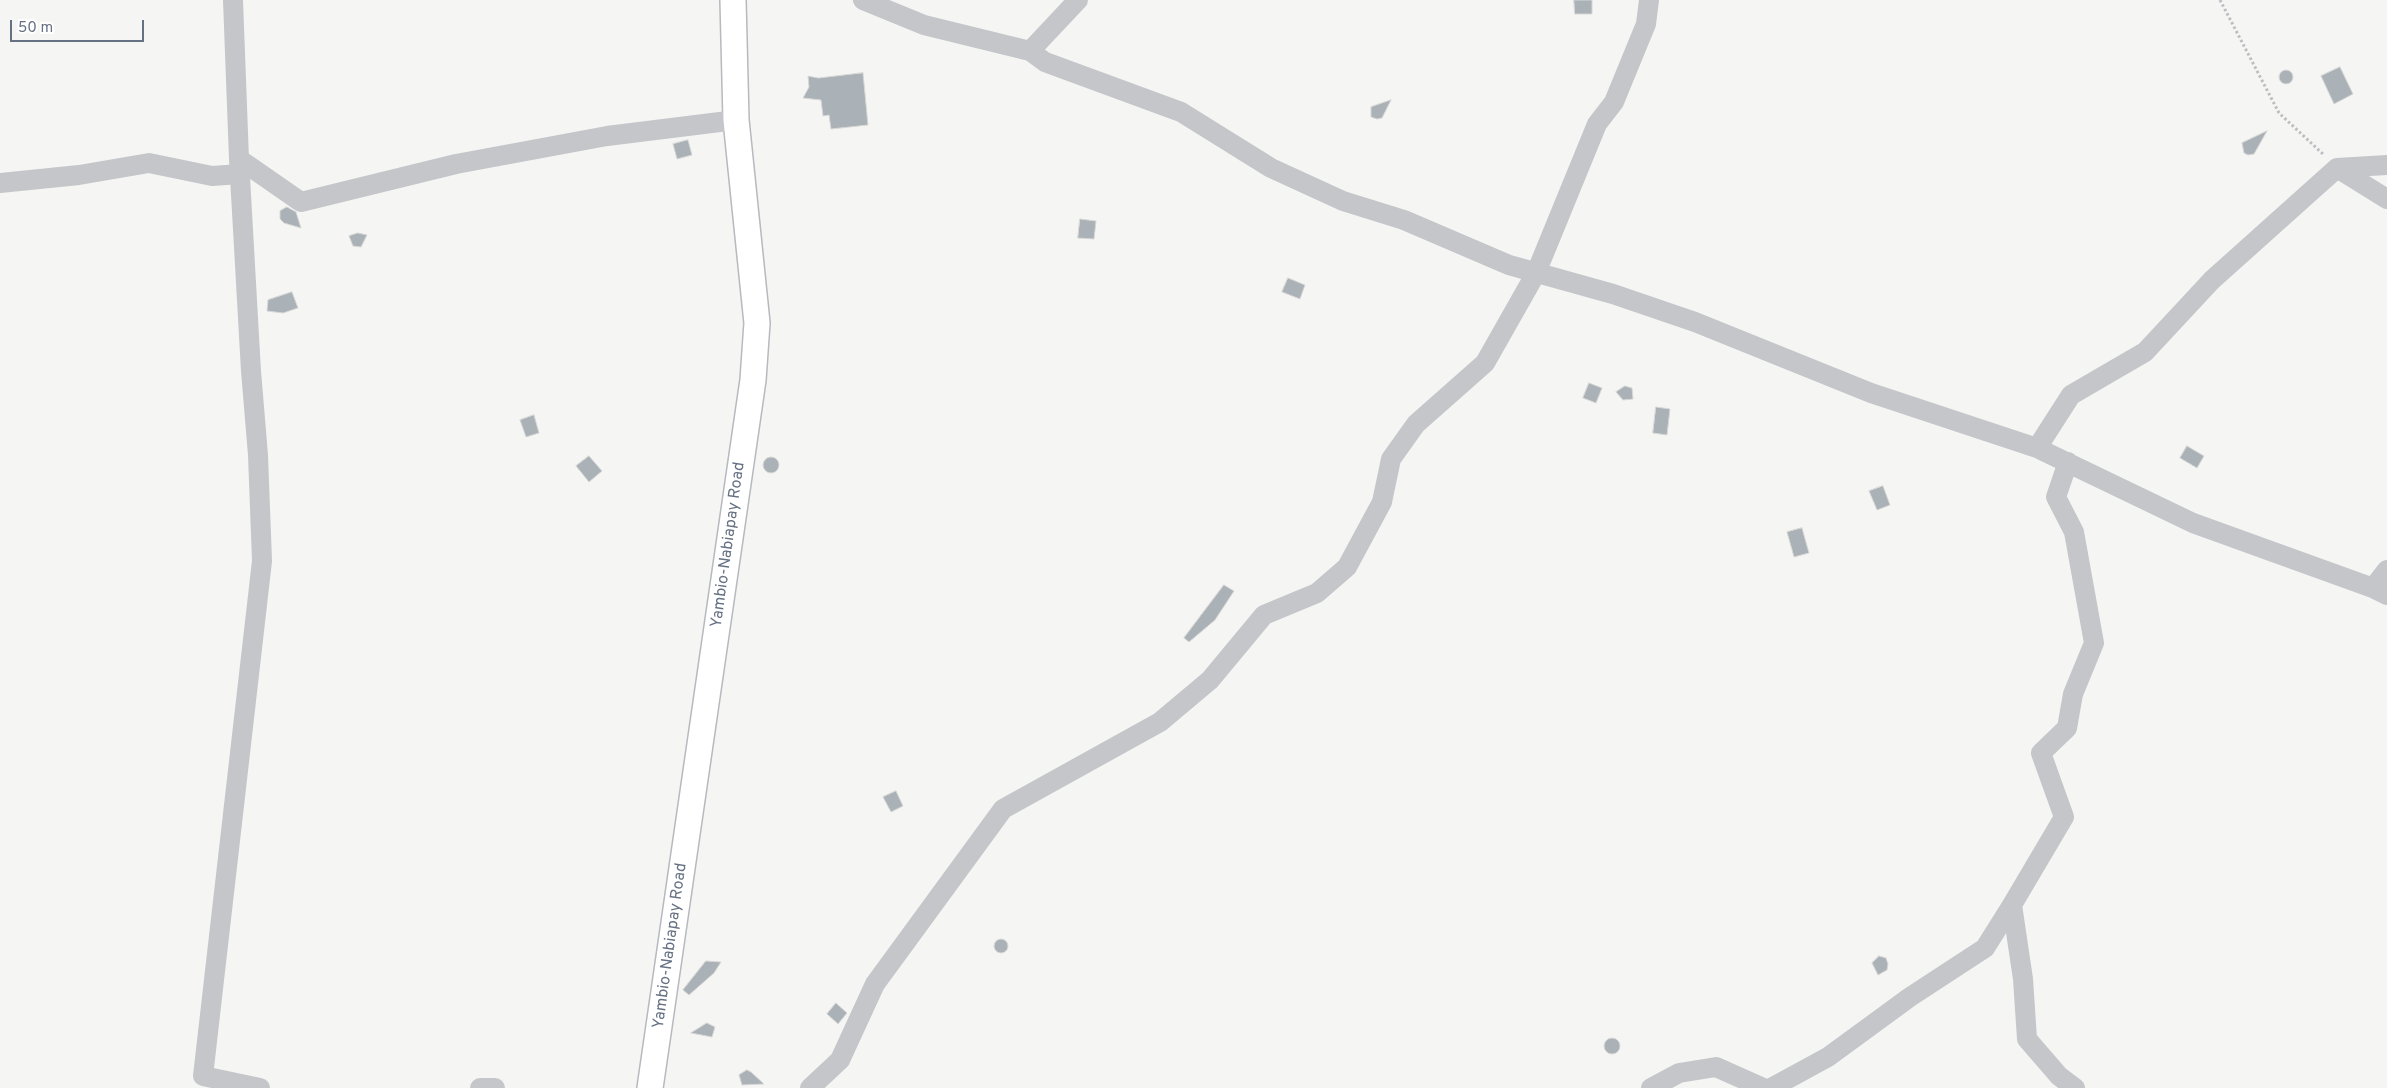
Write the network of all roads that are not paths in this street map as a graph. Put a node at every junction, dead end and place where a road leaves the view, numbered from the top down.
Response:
1 (233, 0) edge
2 (733, 0) edge
3 (862, 0) edge
4 (1078, 0) edge
5 (1649, 0) edge
6 (1030, 51) junction
7 (736, 120) junction
8 (2387, 165) edge
9 (239, 166) junction
10 (2337, 168) junction
11 (0, 183) edge
12 (2387, 199) edge
13 (1536, 273) junction
14 (2037, 448) junction
15 (2068, 462) junction
16 (2387, 570) edge
17 (2380, 592) edge
18 (2012, 905) junction
19 (260, 1088) edge
20 (480, 1088) edge
21 (495, 1088) edge
22 (650, 1088) edge
23 (810, 1088) edge
24 (1650, 1088) edge
25 (1763, 1088) edge
26 (1771, 1088) edge
27 (2075, 1088) edge

1 - 9 street
2 - 7 main road, Yambio-Nabiapay Road
3 - 6 street
4 - 6 street
5 - 13 street
6 - 13 street
7 - 9 street
7 - 22 main road, Yambio-Nabiapay Road
8 - 10 street
9 - 11 street
9 - 19 street
10 - 12 street
10 - 14 street
13 - 14 street
13 - 23 street
14 - 15 street
15 - 17 street
15 - 18 street
16 - 17 street
18 - 26 street
18 - 27 street
20 - 21 street
24 - 25 street

